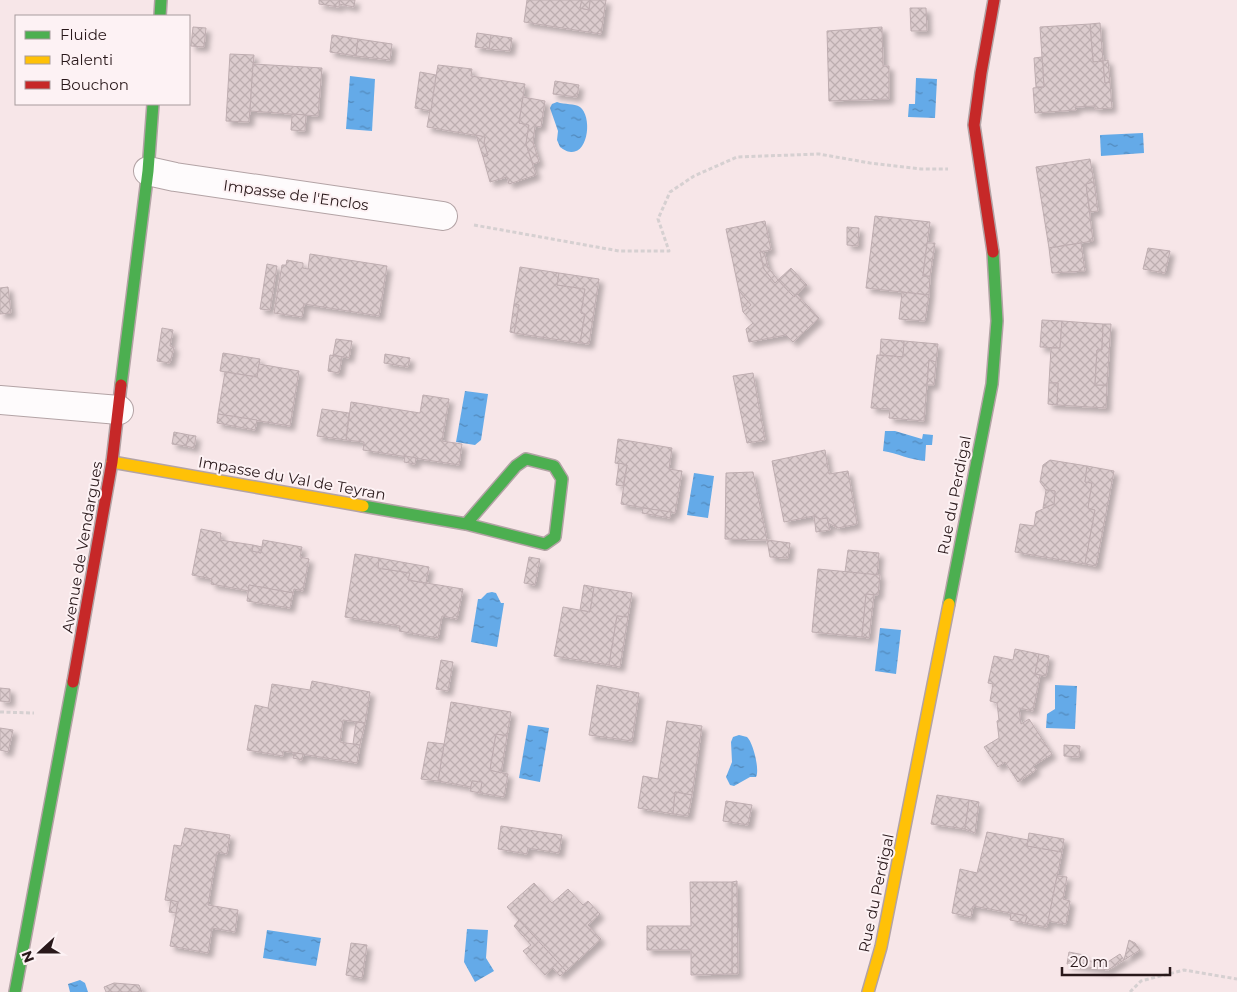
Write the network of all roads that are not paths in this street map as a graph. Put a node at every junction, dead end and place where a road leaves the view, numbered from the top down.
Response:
1 (161, 0) edge
2 (994, 0) edge
3 (160, 15) edge
4 (153, 105) edge
5 (148, 171) junction
6 (443, 216) road end
7 (0, 400) edge
8 (119, 410) junction
9 (112, 462) junction
10 (466, 524) junction
11 (15, 992) edge
12 (868, 992) edge

1 - 3 street
2 - 12 street, Rue du Perdigal
4 - 5 street, Avenue de Vendargues
5 - 6 street, Impasse de l'Enclos
5 - 8 street, Avenue de Vendargues
7 - 8 street
8 - 9 street, Avenue de Vendargues
9 - 10 street, Impasse du Val de Teyran
9 - 11 street, Avenue de Vendargues
10 - 10 street, Impasse du Val de Teyran

